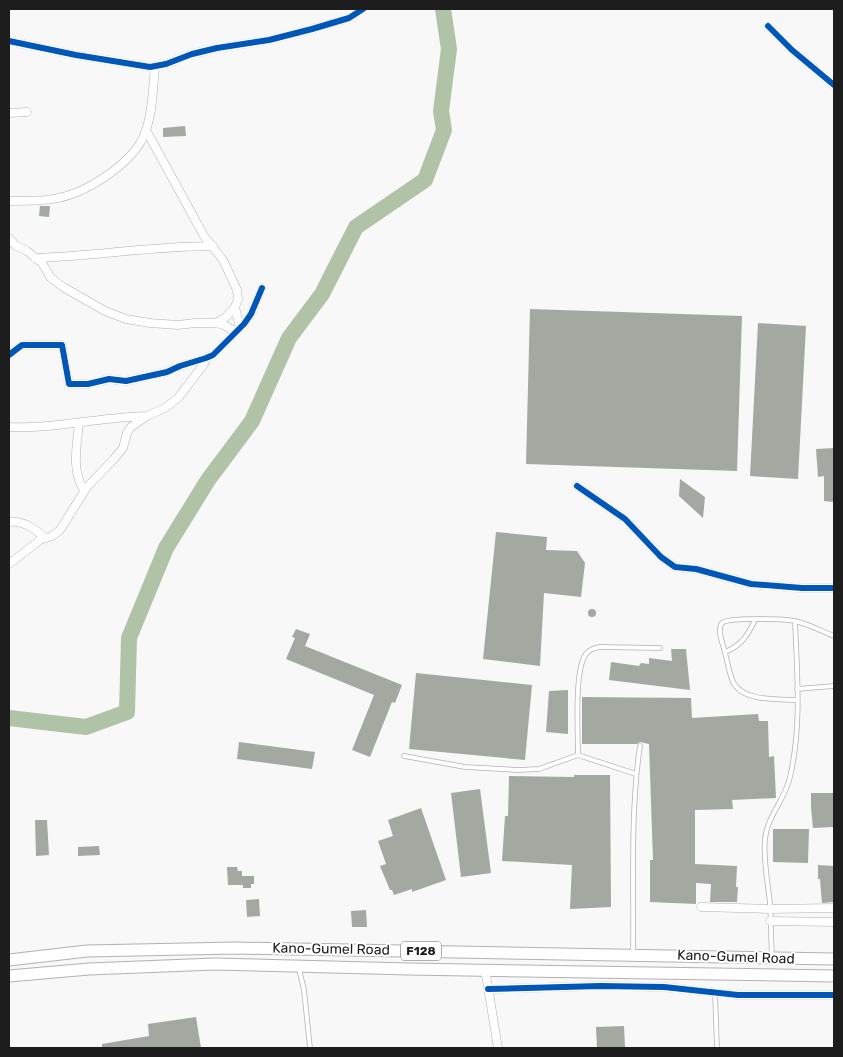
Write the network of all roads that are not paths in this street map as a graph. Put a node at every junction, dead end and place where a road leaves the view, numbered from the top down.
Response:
1 (363, 9) edge
2 (768, 26) dead end
3 (9, 41) edge
4 (156, 66) junction
5 (834, 85) edge
6 (27, 112) dead end
7 (9, 113) edge
8 (146, 130) junction
9 (9, 201) edge
10 (9, 238) edge
11 (213, 246) junction
12 (35, 258) junction
13 (262, 288) dead end
14 (235, 307) junction
15 (216, 323) junction
16 (238, 330) junction
17 (9, 355) edge
18 (206, 358) junction
19 (147, 416) junction
20 (79, 423) junction
21 (9, 427) edge
22 (577, 486) dead end
23 (84, 490) junction
24 (9, 522) edge
25 (45, 538) junction
26 (9, 564) edge
27 (834, 588) edge
28 (755, 620) junction
29 (795, 621) junction
30 (834, 636) edge
31 (660, 648) dead end
32 (725, 652) junction
33 (834, 686) edge
34 (798, 689) junction
35 (797, 700) junction
36 (640, 746) dead end
37 (578, 754) junction
38 (404, 756) dead end
39 (636, 774) junction
40 (701, 908) dead end
41 (834, 908) edge
42 (770, 909) junction
43 (770, 922) junction
44 (834, 922) edge
45 (87, 951) junction
46 (633, 954) junction
47 (772, 958) junction
48 (787, 959) junction
49 (834, 959) edge
50 (9, 960) edge
51 (298, 965) junction
52 (90, 968) junction
53 (485, 970) junction
54 (9, 976) edge
55 (785, 976) junction
56 (834, 976) edge
57 (488, 989) junction
58 (715, 992) junction
59 (834, 995) edge
60 (310, 1048) edge
61 (498, 1048) edge
62 (717, 1048) edge

1 - 4 street
2 - 5 street
3 - 4 street
4 - 8 street
6 - 7 street
8 - 9 street
8 - 11 street
10 - 12 street
11 - 12 street
11 - 14 street
12 - 15 street
13 - 16 street
14 - 15 street
14 - 16 street
15 - 16 street
16 - 18 street
17 - 18 street
18 - 19 street
19 - 20 street
19 - 23 street
20 - 21 street
20 - 23 street
22 - 27 street
23 - 25 street
24 - 25 street
25 - 26 street
28 - 29 lane
28 - 32 lane
28 - 32 lane
29 - 30 lane
29 - 34 lane
31 - 37 lane
32 - 35 lane
33 - 34 lane
34 - 35 lane
35 - 42 lane
36 - 39 lane
37 - 38 lane
37 - 39 lane
39 - 46 lane
40 - 42 street
41 - 42 street
42 - 43 lane
43 - 44 street
43 - 47 lane
45 - 46 main road, Kano-Gumel Road / F128
45 - 50 main road, Kano-Gumel Road / F128
45 - 52 main road
46 - 47 main road, Kano-Gumel Road / F128
47 - 48 main road, Kano-Gumel Road / F128
48 - 49 main road, Kano-Gumel Road / F128
48 - 55 main road
51 - 52 main road, Kano-Gumel Road / F128
51 - 53 main road, Kano-Gumel Road / F128
51 - 60 lane
52 - 54 main road, Kano-Gumel Road / F128
53 - 55 main road, Kano-Gumel Road / F128
53 - 57 street
55 - 56 main road, Kano-Gumel Road / F128
57 - 58 street
57 - 61 street
58 - 59 street
58 - 62 lane

